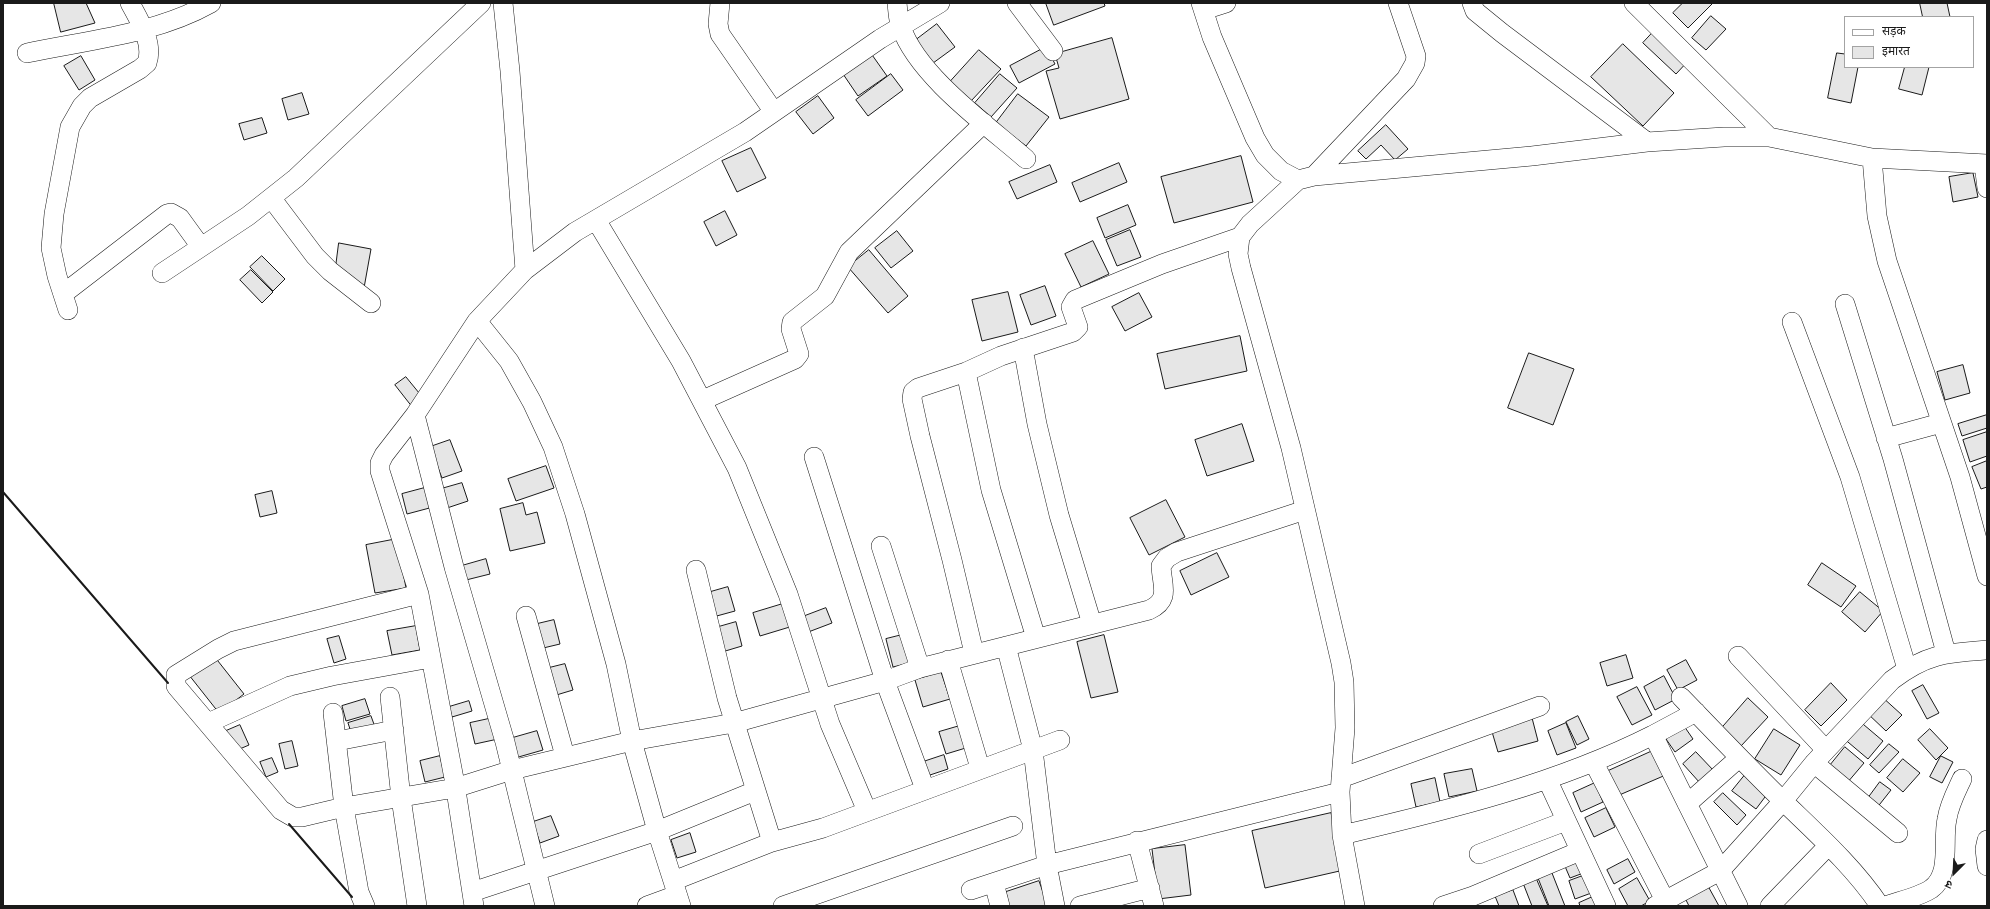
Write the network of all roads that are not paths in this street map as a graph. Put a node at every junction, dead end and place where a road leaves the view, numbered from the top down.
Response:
1 (130, 3) edge
2 (211, 3) edge
3 (481, 3) edge
4 (503, 3) edge
5 (720, 3) edge
6 (897, 3) edge
7 (940, 3) edge
8 (1017, 3) edge
9 (1226, 3) edge
10 (1398, 3) edge
11 (1472, 3) edge
12 (1634, 3) edge
13 (1202, 7) edge
14 (900, 26) junction
15 (143, 29) junction
16 (1053, 51) dead end
17 (27, 53) dead end
18 (774, 112) junction
19 (984, 123) junction
20 (1769, 137) junction
21 (1647, 142) junction
22 (1872, 158) junction
23 (1026, 159) dead end
24 (1985, 164) edge
25 (1306, 178) junction
26 (1987, 188) edge
27 (272, 199) junction
28 (596, 220) junction
29 (1240, 237) junction
30 (201, 247) junction
31 (525, 270) junction
32 (162, 272) dead end
33 (371, 303) dead end
34 (1845, 304) dead end
35 (477, 321) junction
36 (1792, 322) dead end
37 (1023, 348) junction
38 (966, 372) junction
39 (703, 400) junction
40 (415, 415) junction
41 (1941, 423) junction
42 (1886, 438) junction
43 (814, 458) dead end
44 (1305, 510) junction
45 (881, 546) dead end
46 (696, 570) dead end
47 (1987, 576) edge
48 (419, 594) junction
49 (526, 616) dead end
50 (1092, 624) junction
51 (1036, 638) junction
52 (1006, 646) junction
53 (1987, 650) edge
54 (974, 653) junction
55 (1946, 653) junction
56 (1738, 656) dead end
57 (431, 658) junction
58 (948, 660) junction
59 (920, 668) junction
60 (1907, 669) junction
61 (885, 681) junction
62 (390, 697) dead end
63 (1681, 697) dead end
64 (821, 698) junction
65 (1540, 706) dead end
66 (1696, 712) junction
67 (333, 713) dead end
68 (208, 723) junction
69 (734, 724) junction
70 (394, 730) junction
71 (1653, 735) junction
72 (1060, 740) dead end
73 (337, 741) junction
74 (632, 741) junction
75 (1033, 750) junction
76 (565, 756) junction
77 (1820, 757) junction
78 (1739, 758) junction
79 (1594, 763) junction
80 (980, 768) junction
81 (512, 770) junction
82 (1547, 779) junction
83 (1962, 779) dead end
84 (1341, 785) junction
85 (455, 788) junction
86 (925, 789) junction
87 (755, 792) junction
88 (401, 798) junction
89 (1783, 801) junction
90 (1688, 804) junction
91 (344, 807) junction
92 (867, 811) junction
93 (1566, 821) junction
94 (1013, 826) dead end
95 (657, 831) junction
96 (1898, 833) dead end
97 (1342, 835) junction
98 (1987, 840) edge
99 (1137, 841) junction
100 (772, 842) junction
101 (1828, 846) junction
102 (1580, 851) junction
103 (1479, 854) dead end
104 (1047, 865) junction
105 (1987, 866) edge
106 (536, 871) junction
107 (1720, 871) junction
108 (994, 883) junction
109 (971, 890) dead end
110 (677, 894) edge
111 (1152, 897) edge
112 (473, 899) edge
113 (1663, 904) edge
114 (1877, 904) edge
115 (365, 906) edge
116 (417, 906) edge
117 (545, 906) edge
118 (647, 906) edge
119 (783, 906) edge
120 (1000, 906) edge
121 (1054, 906) edge
122 (1080, 906) edge
123 (1354, 906) edge
124 (1443, 906) edge
125 (1606, 906) edge
126 (1738, 906) edge
127 (1770, 906) edge

1 - 15 street
2 - 15 street
3 - 27 street
4 - 31 street
5 - 18 street
6 - 14 street
7 - 14 street
8 - 16 street
9 - 13 street
10 - 25 street
11 - 21 street
12 - 20 street
13 - 25 street
14 - 18 street
14 - 19 street
15 - 17 street
15 - 30 street
18 - 28 street
19 - 23 street
19 - 39 street
20 - 21 street
20 - 22 street
21 - 25 street
22 - 24 street
22 - 41 street
24 - 26 street
25 - 29 street
27 - 30 street
27 - 33 street
28 - 31 street
28 - 39 street
29 - 37 street
29 - 44 street
30 - 32 street
31 - 35 street
34 - 42 street
35 - 40 street
35 - 74 street
36 - 60 street
37 - 38 street
37 - 50 street
38 - 51 street
38 - 54 street
39 - 64 street
40 - 48 street
40 - 81 street
41 - 42 street
41 - 47 street
42 - 55 street
43 - 61 street
44 - 50 street
44 - 84 street
45 - 59 street
46 - 69 street
48 - 57 street
48 - 68 street
49 - 76 street
50 - 51 street
51 - 52 street
52 - 54 street
52 - 75 street
53 - 55 street
54 - 58 street
55 - 60 street
56 - 77 street
57 - 68 street
57 - 85 street
58 - 59 street
58 - 80 street
59 - 61 street
60 - 77 street
61 - 64 street
61 - 86 street
62 - 70 street
63 - 66 street
64 - 69 street
64 - 92 street
65 - 84 street
66 - 71 street
66 - 78 street
67 - 73 street
68 - 91 street
69 - 74 street
69 - 87 street
70 - 73 street
70 - 88 street
71 - 79 street
71 - 90 street
72 - 75 street
73 - 91 street
74 - 76 street
74 - 95 street
75 - 80 street
75 - 104 street
76 - 81 street
77 - 89 street
77 - 96 street
78 - 89 street
78 - 90 street
79 - 82 street
79 - 113 street
80 - 86 street
81 - 85 street
81 - 106 street
82 - 93 street
82 - 97 street
83 - 114 street
84 - 97 street
84 - 99 street
85 - 88 street
85 - 112 street
86 - 92 street
87 - 95 street
87 - 100 street
88 - 91 street
88 - 116 street
89 - 101 street
89 - 107 street
90 - 107 street
91 - 115 street
92 - 100 street
93 - 102 street
93 - 103 street
94 - 119 street
95 - 106 street
95 - 110 street
97 - 123 street
98 - 105 street
99 - 104 street
99 - 111 street
100 - 110 street
101 - 114 street
101 - 127 street
102 - 124 street
102 - 125 street
104 - 108 street
104 - 121 street
106 - 112 street
106 - 117 street
107 - 113 street
107 - 126 street
108 - 109 street
108 - 120 street
110 - 118 street
111 - 122 street

